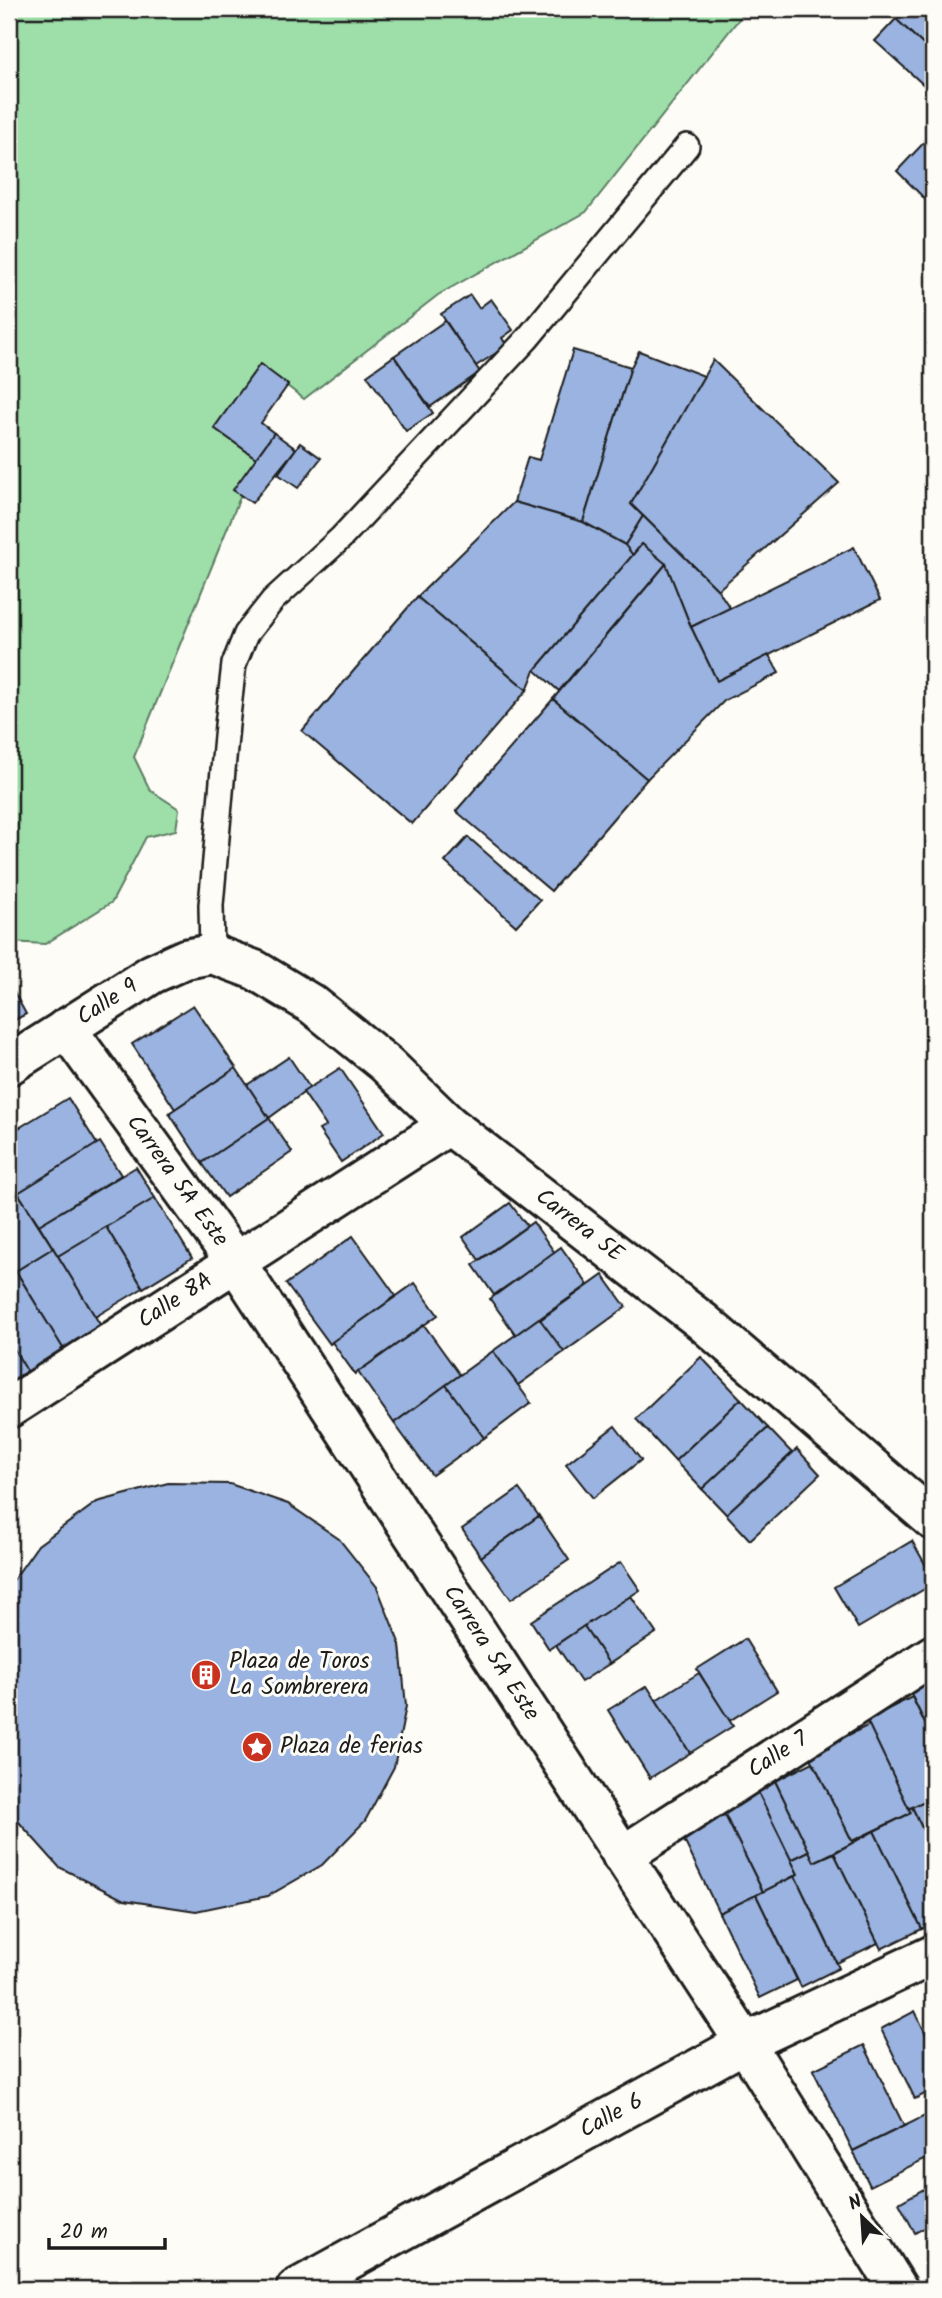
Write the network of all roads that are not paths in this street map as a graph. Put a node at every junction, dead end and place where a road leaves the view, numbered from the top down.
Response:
1 (687, 146) dead end
2 (212, 954) junction
3 (66, 1028) junction
4 (9, 1065) edge
5 (449, 1125) junction
6 (237, 1264) junction
7 (9, 1408) edge
8 (933, 1520) edge
9 (933, 1655) edge
10 (622, 1856) junction
11 (933, 1955) edge
12 (745, 2043) junction
13 (296, 2289) edge
14 (898, 2289) edge

1 - 2 lane
2 - 3 street, Calle 9
2 - 5 street, Carrera 5E
3 - 4 street, Calle 9
3 - 6 street, Carrera 5A Este
5 - 6 street, Calle 8A
5 - 8 street, Carrera 5E
6 - 7 street, Calle 8A
6 - 10 street, Carrera 5A Este
9 - 10 street, Calle 7
10 - 12 street, Carrera 5A Este
11 - 12 street, Calle 6
12 - 13 street, Calle 6
12 - 14 street, Carrera 5A Este

